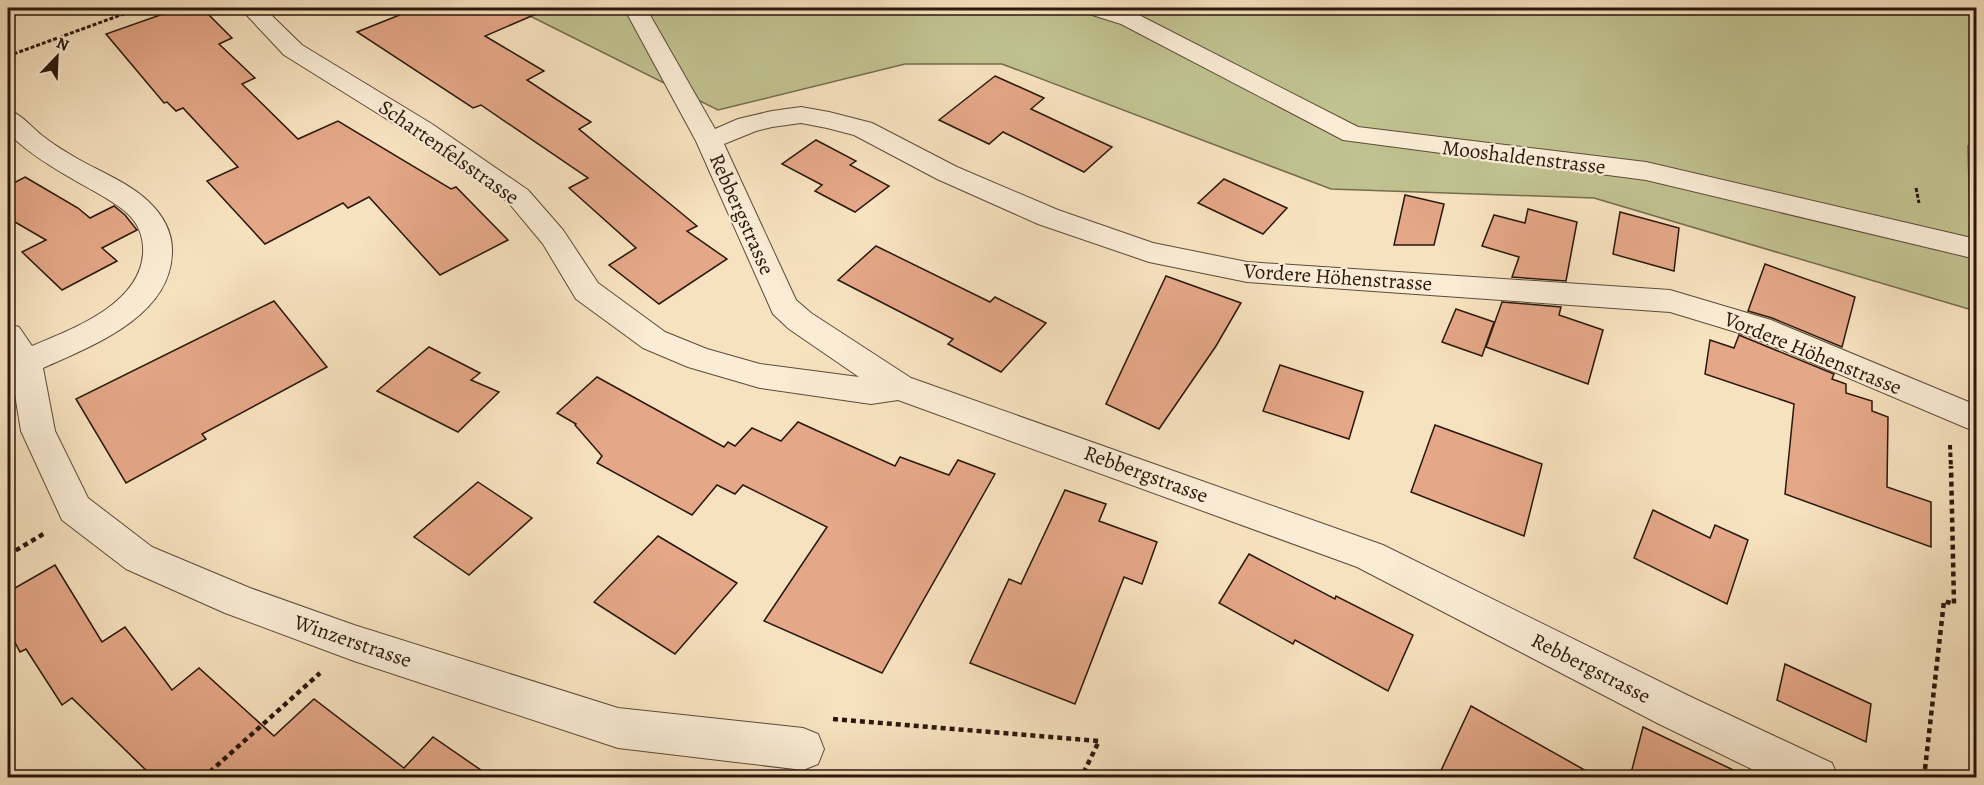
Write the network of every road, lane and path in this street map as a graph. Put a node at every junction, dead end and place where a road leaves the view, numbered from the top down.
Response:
1 (140, 8) edge
2 (251, 8) edge
3 (635, 8) edge
4 (1094, 8) edge
5 (8, 56) edge
6 (8, 118) edge
7 (709, 141) junction
8 (1977, 249) edge
9 (17, 349) edge
10 (899, 387) junction
11 (1949, 408) junction
12 (1977, 419) edge
13 (39, 538) dead end
14 (8, 555) edge
15 (354, 643) junction
16 (803, 748) joint
17 (203, 777) edge
18 (1081, 777) edge
19 (1817, 777) edge
20 (1924, 777) edge

1 - 5 path
2 - 10 street, Schartenfelsstrasse
3 - 7 street, Rebbergstrasse
4 - 8 street, Mooshaldenstrasse
6 - 9 street
7 - 10 street, Rebbergstrasse
7 - 11 street, Vordere Höhenstrasse
9 - 15 street, Winzerstrasse
10 - 19 street, Rebbergstrasse
11 - 12 street, Vordere Höhenstrasse
11 - 20 path
13 - 14 path
15 - 16 street, Winzerstrasse
15 - 17 path
16 - 18 path

